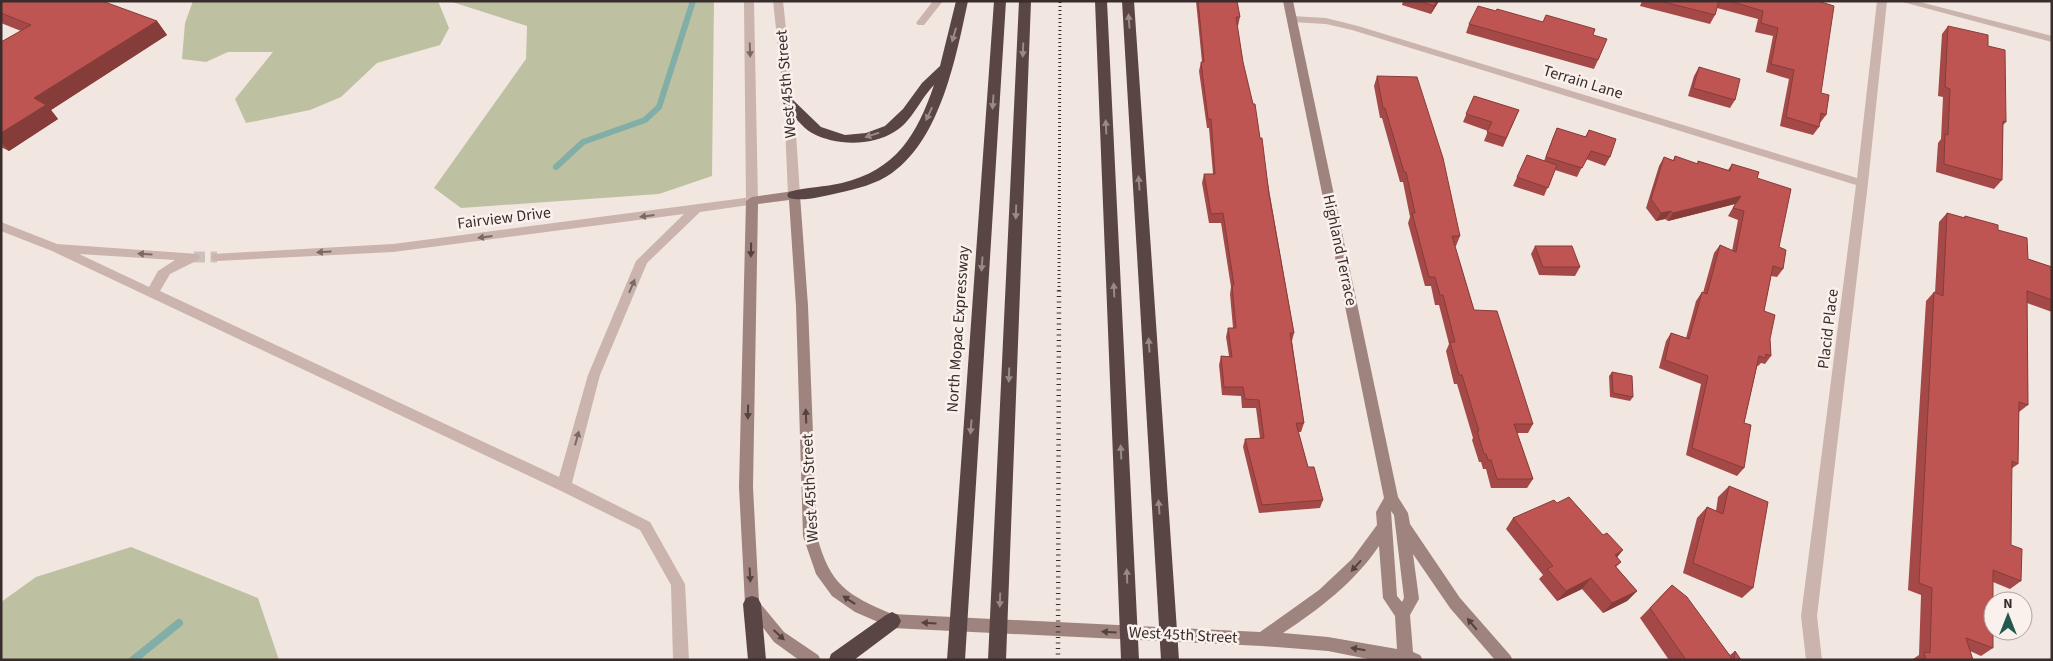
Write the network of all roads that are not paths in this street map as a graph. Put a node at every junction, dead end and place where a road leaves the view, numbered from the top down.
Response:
1 (749, 1) edge
2 (778, 1) edge
3 (938, 1) edge
4 (962, 1) edge
5 (1000, 1) edge
6 (1025, 1) edge
7 (1101, 1) edge
8 (1128, 1) edge
9 (1288, 1) edge
10 (1882, 1) edge
11 (1904, 1) edge
12 (1292, 19) junction
13 (921, 24) dead end
14 (2052, 39) edge
15 (944, 68) junction
16 (788, 103) junction
17 (1862, 183) junction
18 (794, 195) junction
19 (752, 201) junction
20 (695, 210) junction
21 (1, 226) edge
22 (56, 248) junction
23 (217, 257) tunnel mouth
24 (153, 293) junction
25 (564, 486) junction
26 (1391, 499) junction
27 (1384, 526) junction
28 (1403, 527) junction
29 (752, 604) junction
30 (1402, 614) junction
31 (892, 621) junction
32 (1262, 639) junction
33 (1409, 659) edge
34 (681, 660) edge
35 (757, 660) edge
36 (813, 660) edge
37 (838, 660) edge
38 (956, 660) edge
39 (998, 660) edge
40 (1130, 660) edge
41 (1170, 660) edge
42 (1505, 660) edge
43 (1814, 660) edge

1 -> 19 street, West 45th Street
2 - 16 street, West 45th Street
3 - 13 street
4 -> 15 highway
5 -> 38 highway, North Mopac Expressway
6 -> 39 highway
40 -> 7 highway
41 -> 8 highway
9 - 12 main road, Highland Terrace
10 - 17 street, Placid Place
11 - 14 street
12 - 17 street, Terrain Lane
12 - 26 main road, Highland Terrace
15 -> 16 highway
15 -> 18 highway
16 - 18 street, West 45th Street
17 - 43 street, Placid Place
18 - 19 main road, Fairview Drive
31 -> 18 main road, West 45th Street
19 - 20 street, Fairview Drive
19 -> 29 main road, West 45th Street
20 -> 23 street, Fairview Drive
25 -> 20 street
21 - 22 street
22 - 24 street
24 -> 22 street
24 - 25 street
25 - 34 street
26 - 27 main road, Highland Terrace
26 - 28 main road, Highland Terrace
27 - 30 main road, Highland Terrace
27 -> 32 main road
28 - 30 main road, Highland Terrace
42 -> 28 main road
29 - 35 highway
29 -> 36 main road
30 - 33 main road, Highland Terrace
32 -> 31 main road, West 45th Street
31 - 37 highway
33 -> 32 main road, West 45th Street

